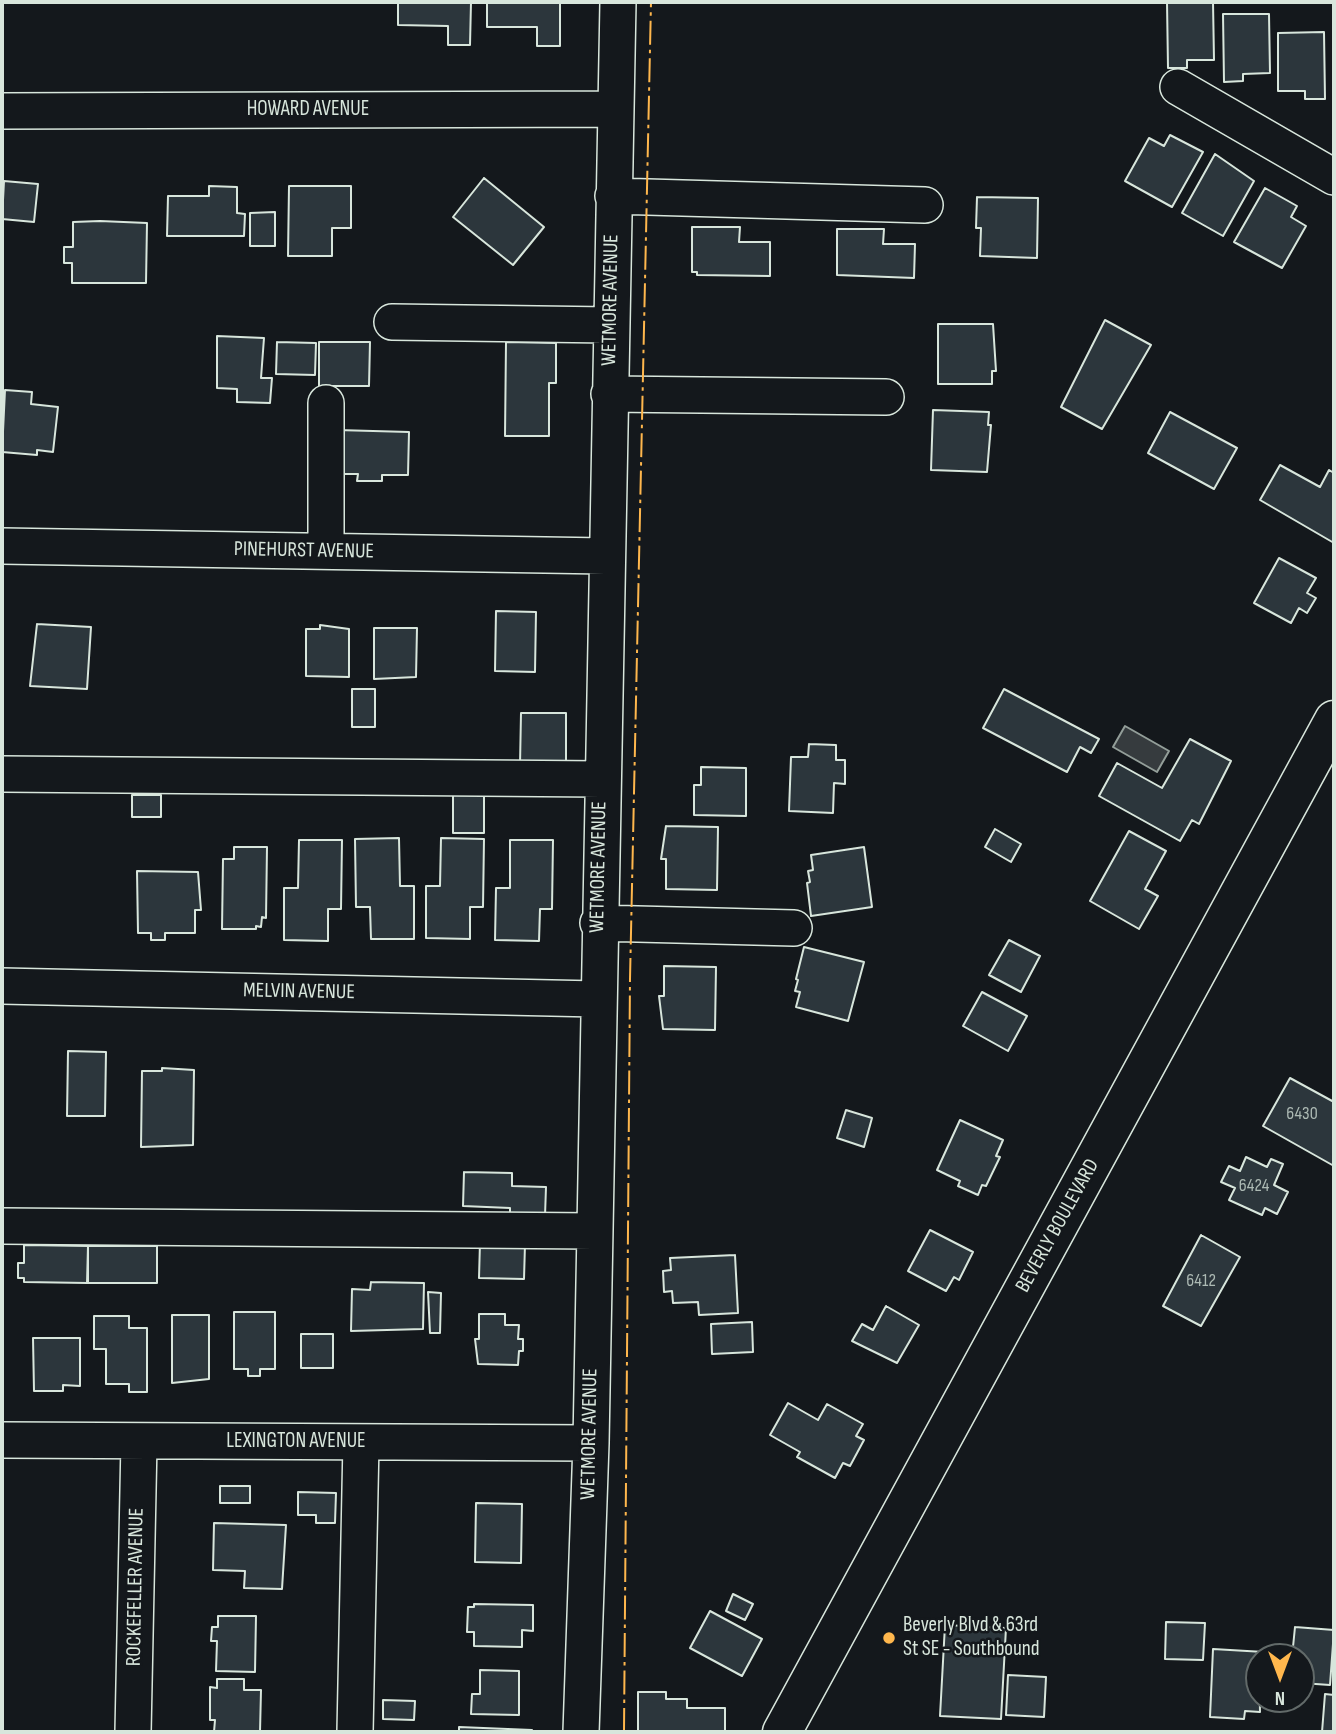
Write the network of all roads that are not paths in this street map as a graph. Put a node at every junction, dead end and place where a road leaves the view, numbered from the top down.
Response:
1 (618, 2) edge
2 (1178, 87) dead end
3 (615, 109) junction
4 (2, 111) edge
5 (1334, 177) edge
6 (613, 196) junction
7 (925, 205) dead end
8 (392, 322) dead end
9 (610, 325) junction
10 (609, 394) junction
11 (886, 397) dead end
12 (326, 403) dead end
13 (2, 546) edge
14 (326, 551) junction
15 (605, 556) junction
16 (1334, 720) edge
17 (2, 774) edge
18 (601, 779) junction
19 (598, 923) junction
20 (794, 928) dead end
21 (2, 986) edge
22 (597, 999) junction
23 (2, 1226) edge
24 (593, 1231) junction
25 (2, 1440) edge
26 (139, 1442) junction
27 (361, 1443) junction
28 (591, 1443) junction
29 (133, 1732) edge
30 (355, 1732) edge
31 (581, 1732) edge
32 (782, 1732) edge

1 - 3 street, WETMORE AVENUE
2 - 5 street
3 - 4 street, HOWARD AVENUE
3 - 6 street, WETMORE AVENUE
6 - 7 street
6 - 9 street, WETMORE AVENUE
8 - 9 street
9 - 10 street, WETMORE AVENUE
10 - 11 street
10 - 15 street, WETMORE AVENUE
12 - 14 street
13 - 14 street, PINEHURST AVENUE
14 - 15 street, PINEHURST AVENUE
15 - 18 street, WETMORE AVENUE
16 - 32 main road, BEVERLY BOULEVARD
17 - 18 street
18 - 19 street, WETMORE AVENUE
19 - 20 street
19 - 22 street, WETMORE AVENUE
21 - 22 street, MELVIN AVENUE
22 - 24 street, WETMORE AVENUE
23 - 24 street
24 - 28 street, WETMORE AVENUE
25 - 26 street, LEXINGTON AVENUE
26 - 27 street, LEXINGTON AVENUE
26 - 29 street, ROCKEFELLER AVENUE
27 - 28 street, LEXINGTON AVENUE
27 - 30 street
28 - 31 street, WETMORE AVENUE

